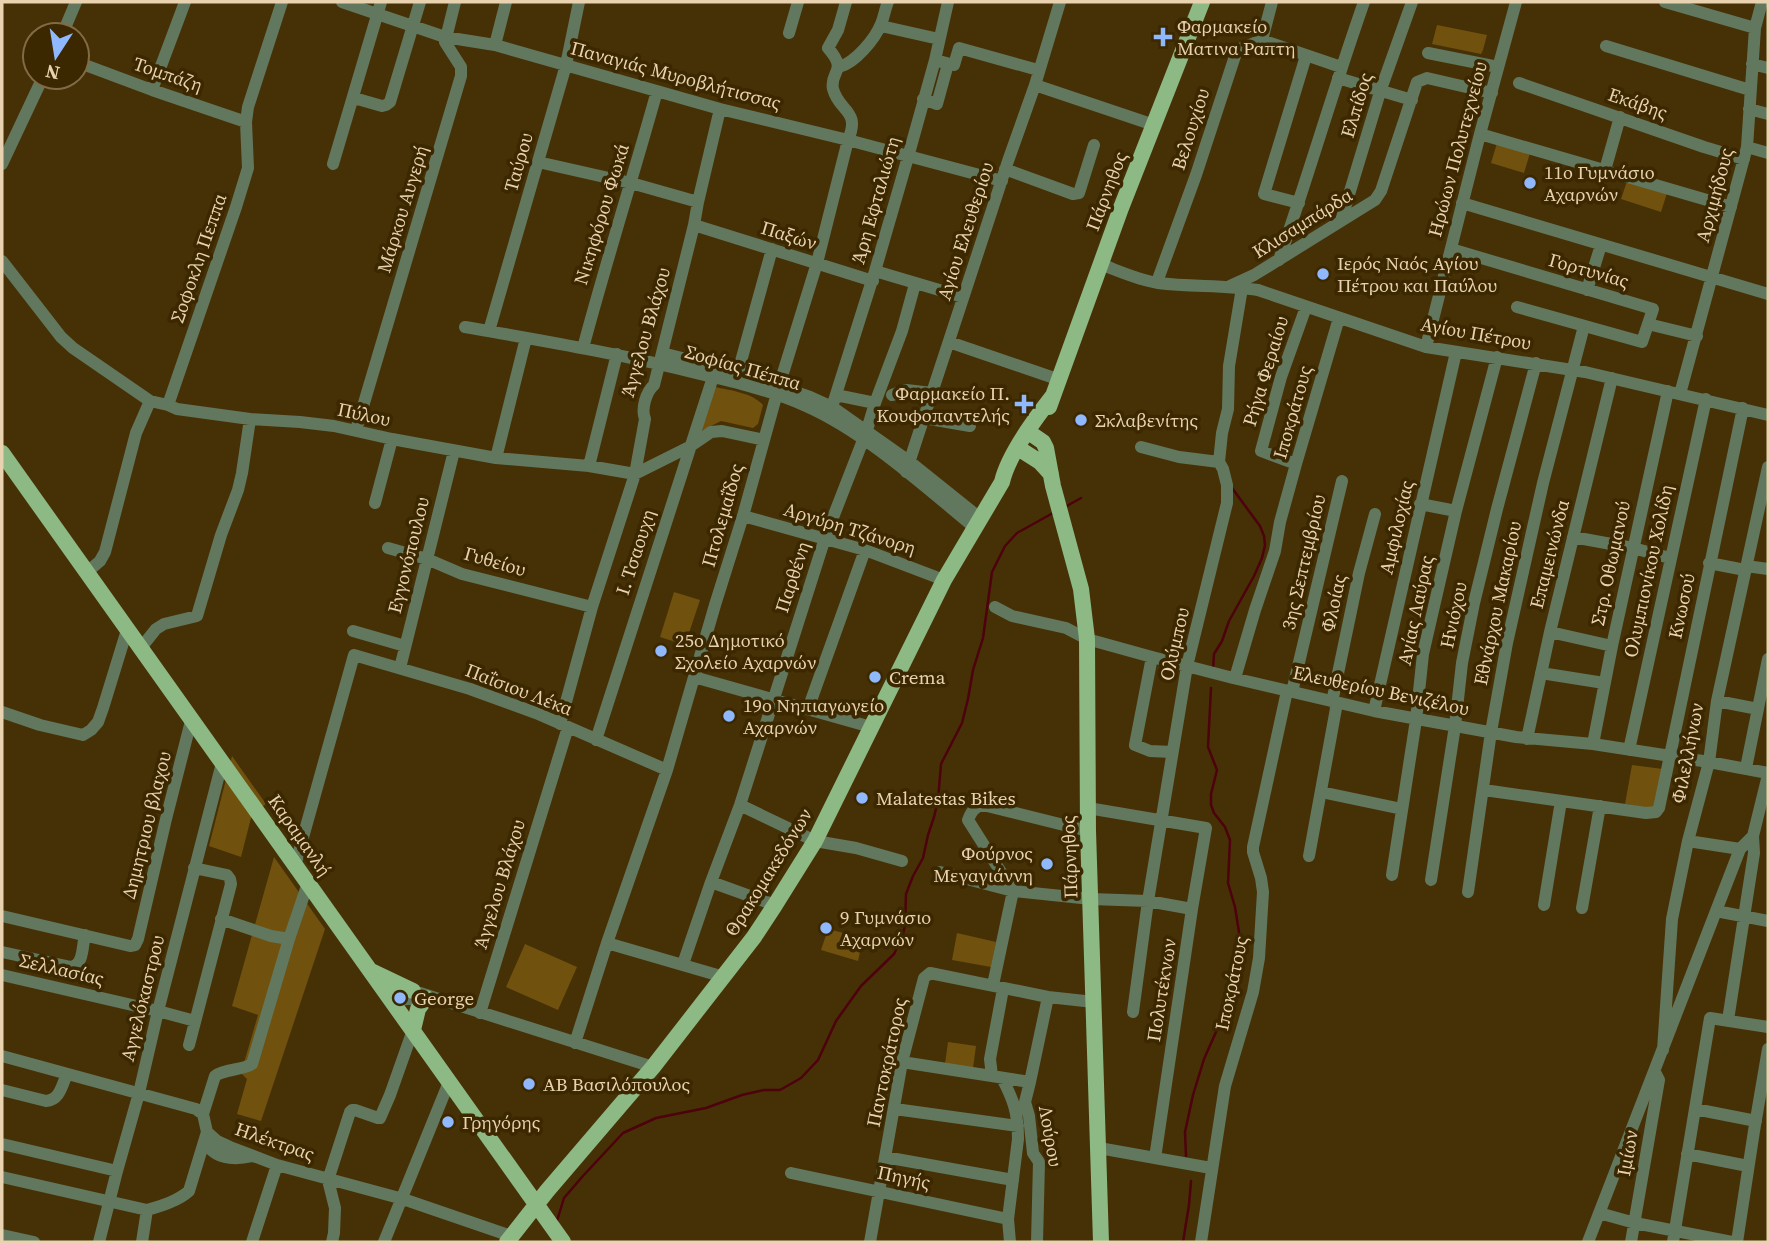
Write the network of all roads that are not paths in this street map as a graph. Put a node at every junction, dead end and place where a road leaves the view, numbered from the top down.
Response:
1 (76, 2) edge
2 (185, 2) edge
3 (282, 2) edge
4 (342, 2) edge
5 (420, 2) edge
6 (455, 2) edge
7 (506, 2) edge
8 (579, 2) edge
9 (798, 2) edge
10 (846, 2) edge
11 (888, 2) edge
12 (948, 2) edge
13 (1060, 2) edge
14 (1202, 2) edge
15 (1272, 2) edge
16 (1364, 2) edge
17 (1412, 2) edge
18 (1516, 2) edge
19 (1665, 2) edge
20 (1762, 2) edge
21 (379, 8) edge
22 (68, 21) edge
23 (414, 25) junction
24 (881, 26) junction
25 (1755, 27) junction
26 (789, 33) dead end
27 (445, 37) junction
28 (939, 40) junction
29 (1262, 40) junction
30 (495, 46) junction
31 (1606, 46) dead end
32 (1428, 53) dead end
33 (1306, 55) junction
34 (941, 62) junction
35 (1752, 64) junction
36 (566, 65) junction
37 (91, 67) edge
38 (839, 67) junction
39 (1498, 67) junction
40 (1768, 68) edge
41 (1038, 70) junction
42 (1339, 73) junction
43 (1519, 83) dead end
44 (1035, 85) junction
45 (152, 90) junction
46 (1750, 90) junction
47 (36, 91) edge
48 (657, 91) junction
49 (1380, 92) junction
50 (1492, 93) junction
51 (354, 98) junction
52 (1412, 100) junction
53 (1749, 109) junction
54 (720, 110) junction
55 (1768, 114) edge
56 (1620, 117) junction
57 (246, 122) junction
58 (1154, 125) junction
59 (1480, 134) junction
60 (848, 140) junction
61 (1094, 145) dead end
62 (1746, 153) junction
63 (1768, 153) edge
64 (908, 157) junction
65 (538, 162) junction
66 (2, 164) edge
67 (333, 164) dead end
68 (1605, 170) junction
69 (1003, 175) junction
70 (631, 183) junction
71 (698, 202) junction
72 (1299, 204) junction
73 (1462, 204) junction
74 (1731, 208) junction
75 (1341, 221) junction
76 (694, 225) junction
77 (1601, 245) junction
78 (772, 249) junction
79 (1451, 249) junction
80 (1279, 260) junction
81 (2, 261) edge
82 (817, 263) junction
83 (1100, 264) junction
84 (1254, 275) junction
85 (874, 276) junction
86 (1712, 278) junction
87 (1157, 282) junction
88 (915, 284) junction
89 (1216, 286) junction
90 (1242, 288) junction
91 (1587, 290) junction
92 (1768, 295) edge
93 (963, 297) junction
94 (1306, 307) junction
95 (1517, 307) dead end
96 (1339, 318) junction
97 (1648, 324) junction
98 (1584, 326) junction
99 (465, 327) dead end
100 (489, 331) junction
101 (1697, 336) junction
102 (526, 338) junction
103 (949, 342) junction
104 (1426, 347) junction
105 (583, 348) junction
106 (1456, 352) junction
107 (617, 354) junction
108 (1497, 357) junction
109 (660, 358) junction
110 (1536, 363) junction
111 (1572, 370) junction
112 (738, 372) junction
113 (713, 377) junction
114 (1612, 378) junction
115 (1060, 380) junction
116 (778, 391) junction
117 (932, 393) junction
118 (1674, 393) junction
119 (892, 395) dead end
120 (1706, 399) junction
121 (150, 401) junction
122 (834, 401) junction
123 (876, 402) junction
124 (168, 405) junction
125 (1742, 408) junction
126 (1768, 415) edge
127 (924, 418) junction
128 (250, 419) junction
129 (970, 426) dead end
130 (356, 430) junction
131 (1032, 434) junction
132 (866, 435) junction
133 (392, 439) junction
134 (764, 440) junction
135 (689, 447) junction
136 (1141, 447) dead end
137 (454, 451) junction
138 (1022, 451) junction
139 (2, 453) edge
140 (496, 458) junction
141 (1219, 462) junction
142 (1296, 464) junction
143 (589, 466) junction
144 (908, 467) junction
145 (1768, 467) edge
146 (635, 474) junction
147 (1051, 474) junction
148 (1342, 481) dead end
149 (374, 503) dead end
150 (1420, 503) junction
151 (1456, 512) junction
152 (1375, 514) dead end
153 (743, 516) junction
154 (977, 522) junction
155 (1573, 537) junction
156 (825, 538) junction
157 (388, 548) dead end
158 (1633, 548) junction
159 (865, 550) junction
160 (1670, 558) junction
161 (427, 559) junction
162 (1709, 564) junction
163 (1746, 568) junction
164 (1768, 569) edge
165 (86, 573) junction
166 (944, 580) junction
167 (593, 607) junction
168 (995, 607) dead end
169 (127, 631) junction
170 (352, 631) dead end
171 (1550, 632) junction
172 (1087, 639) junction
173 (405, 646) junction
174 (1612, 646) junction
175 (140, 649) junction
176 (1152, 657) junction
177 (1768, 659) edge
178 (1188, 666) junction
179 (400, 668) junction
180 (1541, 673) junction
181 (694, 677) junction
182 (1235, 678) junction
183 (1604, 684) junction
184 (1289, 692) junction
185 (772, 699) junction
186 (1717, 701) junction
187 (1335, 702) junction
188 (808, 709) junction
189 (1758, 709) junction
190 (1374, 711) junction
191 (2, 712) edge
192 (191, 720) junction
193 (1416, 720) junction
194 (564, 726) junction
195 (1455, 726) junction
196 (871, 727) junction
197 (1491, 732) junction
198 (1527, 739) junction
199 (596, 740) junction
200 (1593, 744) junction
201 (1629, 750) junction
202 (1172, 752) junction
203 (1669, 757) junction
204 (1709, 762) junction
205 (222, 763) junction
206 (1746, 768) junction
207 (667, 770) junction
208 (1768, 774) edge
209 (1483, 790) junction
210 (1321, 792) junction
211 (1561, 801) junction
212 (740, 805) junction
213 (1600, 806) junction
214 (1088, 808) junction
215 (1402, 809) junction
216 (1161, 821) junction
217 (1088, 831) junction
218 (1753, 836) junction
219 (815, 841) junction
220 (1688, 841) junction
221 (1740, 849) junction
222 (1308, 856) dead end
223 (902, 861) dead end
224 (295, 866) junction
225 (194, 868) junction
226 (940, 872) dead end
227 (1392, 875) dead end
228 (1431, 880) dead end
229 (711, 882) junction
230 (308, 883) junction
231 (1013, 891) junction
232 (1468, 892) dead end
233 (1091, 899) junction
234 (1148, 901) junction
235 (775, 905) junction
236 (1544, 905) dead end
237 (1582, 908) dead end
238 (1192, 909) junction
239 (1716, 911) junction
240 (2, 916) edge
241 (1744, 917) junction
242 (222, 919) junction
243 (1768, 921) edge
244 (85, 935) junction
245 (289, 939) junction
246 (607, 943) junction
247 (2, 952) edge
248 (683, 964) junction
249 (368, 970) junction
250 (2, 975) edge
251 (724, 977) junction
252 (998, 987) junction
253 (424, 996) junction
254 (1048, 997) junction
255 (390, 1000) junction
256 (1094, 1002) junction
257 (158, 1011) junction
258 (1133, 1012) dead end
259 (480, 1013) junction
260 (1728, 1020) junction
261 (195, 1021) junction
262 (1768, 1027) edge
263 (413, 1030) junction
264 (575, 1043) junction
265 (189, 1045) dead end
266 (1768, 1049) edge
267 (1663, 1050) junction
268 (2, 1056) edge
269 (902, 1062) junction
270 (653, 1067) junction
271 (1655, 1071) junction
272 (67, 1074) junction
273 (997, 1077) junction
274 (449, 1082) junction
275 (1030, 1082) junction
276 (2, 1090) edge
277 (139, 1093) junction
278 (895, 1109) junction
279 (1695, 1109) junction
280 (203, 1114) junction
281 (1018, 1126) junction
282 (1755, 1126) junction
283 (1768, 1133) edge
284 (206, 1137) junction
285 (2, 1144) edge
286 (1099, 1148) junction
287 (1687, 1154) junction
288 (885, 1157) junction
289 (1155, 1158) junction
290 (277, 1165) junction
291 (1748, 1166) junction
292 (1211, 1168) junction
293 (117, 1171) junction
294 (791, 1173) dead end
295 (2, 1177) edge
296 (328, 1180) junction
297 (1013, 1180) junction
298 (878, 1191) junction
299 (403, 1199) junction
300 (110, 1202) junction
301 (536, 1205) junction
302 (146, 1210) junction
303 (1599, 1213) junction
304 (1008, 1219) junction
305 (1635, 1223) junction
306 (2, 1235) edge
307 (1674, 1237) edge
308 (509, 1239) edge
309 (562, 1241) edge
310 (34, 1242) edge
311 (99, 1242) edge
312 (142, 1242) edge
313 (252, 1242) edge
314 (332, 1242) edge
315 (384, 1242) edge
316 (870, 1242) edge
317 (1010, 1242) edge
318 (1037, 1242) edge
319 (1101, 1242) edge
320 (1201, 1242) edge
321 (1588, 1242) edge
322 (1631, 1242) edge
323 (1732, 1242) edge
324 (1737, 1242) edge

1 - 22 street
2 - 45 street
3 - 57 street, Σοφοκλη Πεππα
4 - 21 street, Παναγιάς Μυροβλήτισσας
5 - 23 street
6 - 27 street
7 - 30 street
8 - 36 street, Ταύρου
9 - 26 street
10 - 38 street, Πτολεμαΐδος
11 - 24 street
12 - 28 street
13 - 41 street, Αγίου Ελευθερίου
14 - 58 main road, Πάρνηθος
15 - 29 street
16 - 42 street
17 - 49 street, Ελπίδος
18 - 39 street, Ηρώων Πολυτεχνείου
19 - 25 street
20 - 25 street, Αρχιμήδους
21 - 23 street, Παναγιάς Μυροβλήτισσας
21 - 51 street
23 - 27 street, Παναγιάς Μυροβλήτισσας
23 - 51 street
24 - 28 street
24 - 38 street
25 - 35 street, Αρχιμήδους
27 - 30 street, Παναγιάς Μυροβλήτισσας
27 - 130 street, Μάρκου Αυγερή
28 - 34 street
29 - 33 street
29 - 87 street, Βελουχίου
30 - 36 street, Παναγιάς Μυροβλήτισσας
31 - 46 street
32 - 39 street
33 - 42 street
33 - 72 street
34 - 41 street
34 - 64 street, Άρη Εφταλιώτη
35 - 40 street
35 - 46 street, Αρχιμήδους
36 - 48 street, Παναγιάς Μυροβλήτισσας
36 - 65 street, Ταύρου
37 - 45 street, Τομπάζη
38 - 60 street, Πτολεμαΐδος
39 - 50 street, Ηρώων Πολυτεχνείου
41 - 44 street, Αγίου Ελευθερίου
42 - 49 street
42 - 72 street
43 - 56 street, Εκάβης
44 - 58 street
44 - 69 street, Αγίου Ελευθερίου
45 - 57 street, Τομπάζη
46 - 53 street, Αρχιμήδους
47 - 66 street
48 - 54 street, Παναγιάς Μυροβλήτισσας
48 - 70 street, Νικηφόρου Φωκά
49 - 52 street
49 - 75 street, Ελπίδος
50 - 52 street, Κλισαμπάρδα
50 - 59 street, Ηρώων Πολυτεχνείου
51 - 67 street
52 - 75 street, Κλισαμπάρδα
53 - 55 street
53 - 62 street, Αρχιμήδους
54 - 60 street, Παναγιάς Μυροβλήτισσας
54 - 71 street, Άγγελου Βλάχου
56 - 62 street, Εκάβης
56 - 68 street
57 - 124 street, Σοφοκλη Πεππα
58 - 83 main road, Πάρνηθος
59 - 68 street
59 - 73 street, Ηρώων Πολυτεχνείου
60 - 64 street, Παναγιάς Μυροβλήτισσας
60 - 82 street, Πτολεμαΐδος
61 - 69 street, Παναγιάς Μυροβλήτισσας
62 - 63 street, Εκάβης
62 - 74 street, Αρχιμήδους
64 - 69 street, Παναγιάς Μυροβλήτισσας
64 - 85 street, Άρη Εφταλιώτη
65 - 70 street
65 - 100 street, Ταύρου
68 - 74 street
69 - 93 street, Αγίου Ελευθερίου
70 - 71 street
70 - 105 street, Νικηφόρου Φωκά
71 - 76 street, Άγγελου Βλάχου
72 - 80 street
73 - 77 street
73 - 79 street, Ηρώων Πολυτεχνείου
74 - 86 street, Αρχιμήδους
75 - 80 street, Κλισαμπάρδα
76 - 78 street, Παξών
76 - 109 street, Άγγελου Βλάχου
77 - 86 street
77 - 91 street
78 - 82 street, Παξών
78 - 112 street
79 - 91 street, Γορτυνίας
79 - 104 street, Ηρώων Πολυτεχνείου
80 - 84 street, Κλισαμπάρδα
81 - 121 street, Πύλου
82 - 85 street, Παξών
82 - 116 street, Πτολεμαΐδος
83 - 87 street, Αγίου Πέτρου
83 - 115 main road, Πάρνηθος
84 - 89 street, Κλισαμπάρδα
84 - 94 street
85 - 88 street, Παξών
85 - 122 street, Άρη Εφταλιώτη
86 - 92 street
86 - 101 street, Αρχιμήδους
87 - 89 street, Αγίου Πέτρου
88 - 93 street, Παξών
88 - 123 street, Παρθένη
89 - 90 street, Αγίου Πέτρου
90 - 94 street, Αγίου Πέτρου
90 - 141 street, Ολύμπου
91 - 97 street, Γορτυνίας
93 - 103 street, Αγίου Ελευθερίου
94 - 96 street, Αγίου Πέτρου
94 - 142 street, Ρήγα Φεραίου
95 - 98 street
96 - 104 street, Αγίου Πέτρου
96 - 142 street, Ιποκράτους
97 - 98 street
97 - 101 street
98 - 111 street, Εθνάρχου Μακαρίου
99 - 100 street, Σοφίας Πέππα
100 - 102 street, Σοφίας Πέππα
101 - 118 street, Αρχιμήδους
102 - 105 street, Σοφίας Πέππα
102 - 140 street
103 - 115 street
103 - 117 street, Αγίου Ελευθερίου
104 - 106 street, Αγίου Πέτρου
105 - 107 street, Σοφίας Πέππα
106 - 108 street, Αγίου Πέτρου
106 - 150 street, Αμφιλοχίας
107 - 109 street, Σοφίας Πέππα
107 - 143 street
108 - 110 street, Αγίου Πέτρου
108 - 151 street, Αγίας Λαύρας
109 - 112 street, Σοφίας Πέππα
109 - 113 street, Σοφίας Πέππα
109 - 146 street, Άγγελου Βλάχου
110 - 111 street, Αγίου Πέτρου
110 - 195 street, Ηνιόχου
111 - 114 street, Αγίου Πέτρου
111 - 197 street, Εθνάρχου Μακαρίου
112 - 116 street, Σοφίας Πέππα
113 - 116 street, Σοφίας Πέππα
113 - 135 street, Ι. Τσαουχη
114 - 118 street, Αγίου Πέτρου
114 - 155 street, Επαμεινώνδα
115 - 131 main road, Πάρνηθος
116 - 122 street, Σοφίας Πέππα
116 - 132 street, Σοφίας Πέππα
116 - 134 street, Πτολεμαΐδος
117 - 119 street
117 - 127 street, Αγίου Ελευθερίου
118 - 120 street, Αγίου Πέτρου
118 - 158 street, Στρ. Οθωμανού
120 - 125 street, Αγίου Πέτρου
120 - 160 street, Ολυμπιονίκου Χολίδη
121 - 124 street, Πύλου
121 - 165 street
122 - 123 street
122 - 132 street, Σοφίας Πέππα
123 - 132 street, Παρθένη
124 - 128 street, Πύλου
125 - 126 street, Αγίου Πέτρου
125 - 162 street, Κνωσού
127 - 129 street
127 - 144 street, Αγίου Ελευθερίου
128 - 130 street, Πύλου
128 - 175 street
130 - 133 street, Πύλου
131 - 138 main road, Πάρνηθος
131 - 147 main road, Πάρνηθος
132 - 144 street, Σοφίας Πέππα
132 - 156 street, Παρθένη
133 - 137 street, Πύλου
133 - 149 street
134 - 135 street
134 - 153 street, Πτολεμαΐδος
135 - 146 street
135 - 199 street, Ι. Τσαουχη
136 - 141 street
137 - 140 street, Πύλου
137 - 161 street, Εγγονόπουλου
138 - 147 main road
138 - 154 main road, Θρακομακεδόνων
139 - 165 main road, Καραμανλή
140 - 143 street, Πύλου
141 - 178 street, Ολύμπου
142 - 182 street, Ιποκράτους
143 - 146 street, Πύλου
144 - 154 street, Σοφίας Πέππα
145 - 163 street, Φιλελλήνων
146 - 167 street, Άγγελου Βλάχου
147 - 172 main road, Πάρνηθος
148 - 184 street, 3ης Σεπτεμβρίου
150 - 151 street
150 - 190 street, Αμφιλοχίας
151 - 193 street, Αγίας Λαύρας
152 - 187 street, Φλοίας
153 - 156 street, Αργύρη Τζάνορη
153 - 181 street, Πτολεμαΐδος
154 - 166 main road, Θρακομακεδόνων
155 - 158 street
155 - 171 street, Επαμεινώνδα
156 - 159 street, Αργύρη Τζάνορη
156 - 185 street, Παρθένη
157 - 161 street, Γυθείου
158 - 160 street
158 - 174 street, Στρ. Οθωμανού
159 - 166 street, Αργύρη Τζάνορη
159 - 188 street
160 - 201 street, Ολυμπιονίκου Χολίδη
161 - 167 street, Γυθείου
161 - 173 street, Εγγονόπουλου
162 - 163 street
162 - 203 street, Κνωσού
163 - 164 street
163 - 186 street, Φιλελλήνων
165 - 169 main road, Καραμανλή
166 - 196 main road, Θρακομακεδόνων
167 - 194 street, Άγγελου Βλάχου
168 - 172 street, Ελευθερίου Βενιζέλου
169 - 175 main road, Καραμανλή
169 - 191 street
170 - 173 street
171 - 174 street
171 - 180 street, Επαμεινώνδα
172 - 176 street, Ελευθερίου Βενιζέλου
172 - 214 main road, Πάρνηθος
173 - 179 street, Εγγονόπουλου
174 - 183 street, Στρ. Οθωμανού
175 - 192 main road, Καραμανλή
176 - 178 street, Ελευθερίου Βενιζέλου
176 - 202 street
177 - 189 street
178 - 182 street, Ελευθερίου Βενιζέλου
178 - 202 street, Ολύμπου
179 - 194 street, Παΐσιου Λέκα
179 - 224 street, Παΐσιου Λέκα
180 - 183 street
180 - 198 street, Επαμεινώνδα
181 - 185 street
181 - 207 street, Πτολεμαΐδος
182 - 184 street, Ελευθερίου Βενιζέλου
183 - 200 street, Στρ. Οθωμανού
184 - 187 street, Ελευθερίου Βενιζέλου
184 - 292 street, Ιποκράτους
185 - 188 street
185 - 212 street, Παρθένη
186 - 189 street
186 - 204 street, Φιλελλήνων
187 - 190 street, Ελευθερίου Βενιζέλου
187 - 210 street, Φλοίας
188 - 196 street
189 - 206 street
190 - 193 street, Ελευθερίου Βενιζέλου
192 - 205 main road, Καραμανλή
192 - 244 street, Δημητριου βλαχου
193 - 195 street, Ελευθερίου Βενιζέλου
193 - 215 street, Αγίας Λαύρας
194 - 199 street, Παΐσιου Λέκα
194 - 259 street, Άγγελου Βλάχου
195 - 197 street, Ελευθερίου Βενιζέλου
195 - 228 street, Ηνιόχου
196 - 219 main road, Θρακομακεδόνων
197 - 198 street, Ελευθερίου Βενιζέλου
197 - 209 street, Εθνάρχου Μακαρίου
198 - 200 street, Ελευθερίου Βενιζέλου
199 - 207 street, Παΐσιου Λέκα
200 - 201 street, Ελευθερίου Βενιζέλου
201 - 203 street, Ελευθερίου Βενιζέλου
202 - 216 street, Ολύμπου
203 - 204 street, Ελευθερίου Βενιζέλου
203 - 213 street, Κνωσού
204 - 206 street, Ελευθερίου Βενιζέλου
204 - 220 street, Φιλελλήνων
205 - 224 main road, Καραμανλή
205 - 225 street, Αγγελόκαστρου
206 - 208 street, Ελευθερίου Βενιζέλου
207 - 246 street, Πτολεμαΐδος
208 - 218 street
209 - 211 street
209 - 232 street, Εθνάρχου Μακαρίου
210 - 215 street
210 - 222 street, Φλοίας
211 - 213 street
211 - 236 street
212 - 219 street
212 - 229 street, Παρθένη
213 - 237 street
214 - 216 street
214 - 217 main road, Πάρνηθος
215 - 227 street, Αγίας Λαύρας
216 - 234 street, Ολύμπου
216 - 238 street, Πολυτέκνων
217 - 231 street
217 - 233 main road, Πάρνηθος
218 - 221 street
218 - 241 street
219 - 223 street
219 - 235 main road, Θρακομακεδόνων
220 - 221 street
220 - 267 street, Φιλελλήνων
221 - 239 street
224 - 230 main road, Καραμανλή
225 - 242 street
225 - 257 street, Αγγελόκαστρου
226 - 231 street
229 - 235 street
229 - 248 street, Παρθένη
230 - 245 street
230 - 249 main road, Καραμανλή
231 - 233 street
231 - 252 street
233 - 234 street
233 - 256 main road, Πάρνηθος
234 - 238 street
234 - 258 street, Ολύμπου
235 - 251 main road, Θρακομακεδόνων
238 - 289 street, Πολυτέκνων
239 - 241 street
239 - 267 street
240 - 244 street
241 - 243 street
241 - 260 street
242 - 245 street
242 - 261 street
244 - 247 street
245 - 280 street
246 - 248 street
246 - 264 street, Πτολεμαΐδος
248 - 251 street
249 - 253 main road
249 - 255 main road, Καραμανλή
250 - 257 street, Σελλασίας
251 - 270 main road, Θρακομακεδόνων
252 - 254 street, Παντοκράτορος
252 - 269 street, Παντοκράτορος
252 - 273 street
253 - 255 street
253 - 259 street
253 - 263 main road
254 - 256 street, Παντοκράτορος
254 - 275 street, Λούρου
255 - 263 main road, Καραμανλή
256 - 286 main road, Πάρνηθος
257 - 261 street, Σελλασίας
257 - 277 street, Αγγελόκαστρου
259 - 264 street
260 - 262 street
260 - 279 street
261 - 265 street
263 - 274 main road, Καραμανλή
263 - 296 street
264 - 270 street
266 - 282 street
267 - 271 street
268 - 272 street
269 - 273 street
269 - 278 street, Παντοκράτορος
270 - 301 main road, Θρακομακεδόνων
271 - 303 street
271 - 305 street, Ιμίων
272 - 276 street
272 - 277 street
273 - 275 street
273 - 281 street
274 - 299 street
274 - 301 main road, Καραμανλή
275 - 318 street, Λούρου
277 - 280 street
277 - 293 street, Αγγελόκαστρου
278 - 281 street
278 - 288 street, Παντοκράτορος
279 - 282 street
279 - 287 street
280 - 284 street, Ηλέκτρας
281 - 297 street
282 - 283 street
282 - 291 street
284 - 290 street, Ηλέκτρας
284 - 302 street
285 - 293 street
286 - 289 street
286 - 319 main road, Πάρνηθος
287 - 291 street
287 - 307 street
288 - 297 street
288 - 298 street, Παντοκράτορος
289 - 292 street
290 - 296 street, Ηλέκτρας
290 - 313 street
291 - 324 street
292 - 320 street, Ιποκράτους
293 - 300 street, Αγγελόκαστρου
294 - 298 street, Πηγής
295 - 300 street
296 - 299 street, Ηλέκτρας
296 - 314 street
297 - 304 street
298 - 304 street, Πηγής
298 - 316 street, Παντοκράτορος
299 - 308 street, Ηλέκτρας
299 - 315 street
300 - 302 street
300 - 311 street, Αγγελόκαστρου
301 - 308 main road, Θρακομακεδόνων
301 - 309 main road, Καραμανλή
302 - 312 street
303 - 305 street
303 - 321 street
304 - 317 street
305 - 307 street
305 - 322 street, Ιμίων
306 - 310 street
307 - 323 street

